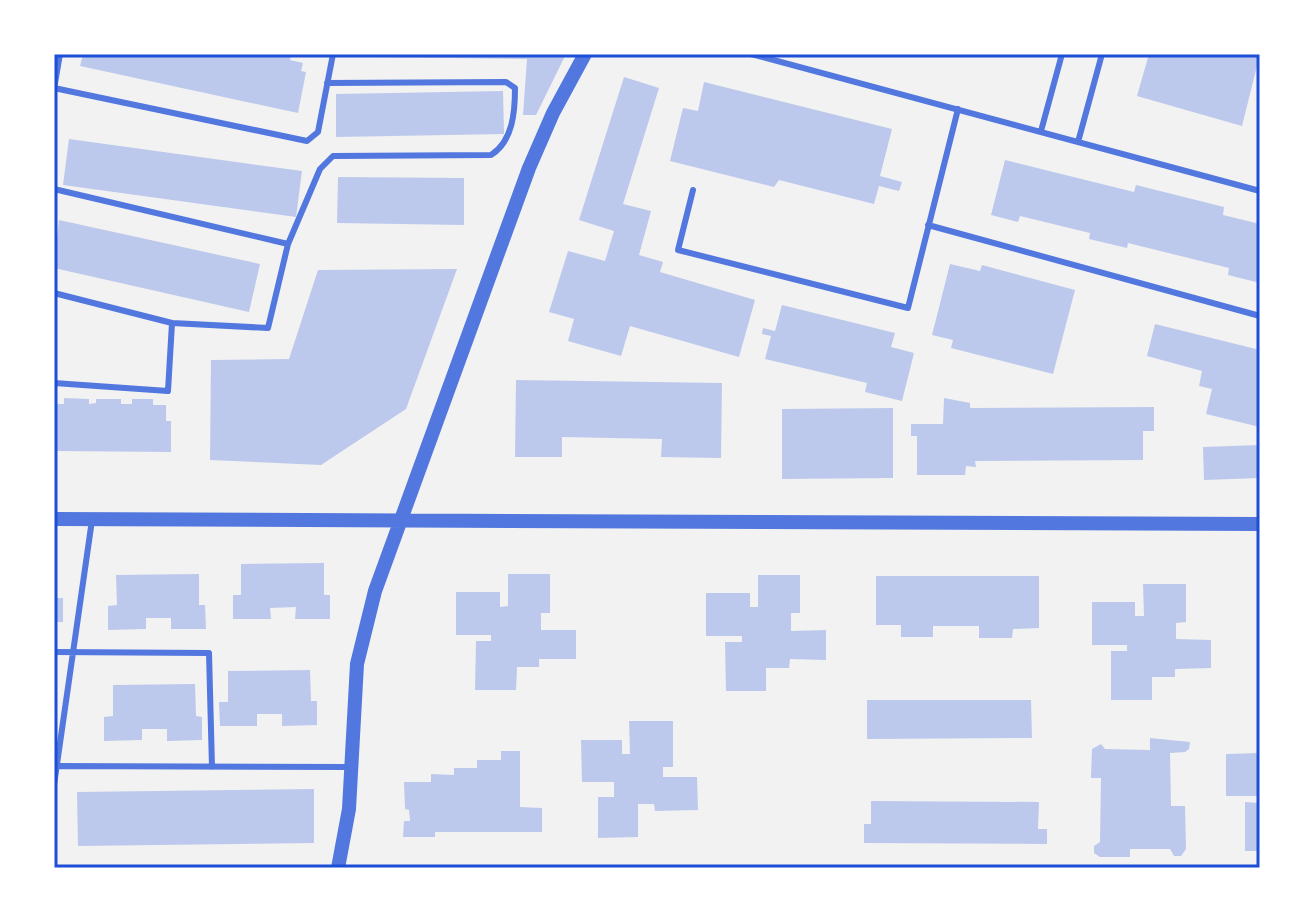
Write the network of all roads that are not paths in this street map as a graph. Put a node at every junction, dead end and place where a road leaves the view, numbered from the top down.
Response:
1 (60, 54) edge
2 (333, 54) edge
3 (585, 54) edge
4 (751, 54) edge
5 (1062, 54) edge
6 (1102, 54) edge
7 (327, 83) junction
8 (54, 88) edge
9 (958, 109) junction
10 (1041, 131) junction
11 (1078, 142) junction
12 (54, 189) edge
13 (693, 190) dead end
14 (1260, 191) edge
15 (928, 225) junction
16 (288, 244) junction
17 (54, 293) edge
18 (1260, 316) edge
19 (172, 323) junction
20 (54, 383) edge
21 (54, 519) edge
22 (92, 520) junction
23 (401, 521) junction
24 (1260, 524) edge
25 (54, 652) edge
26 (73, 653) junction
27 (55, 766) edge
28 (212, 767) junction
29 (351, 767) junction
30 (54, 785) edge
31 (338, 868) edge

1 - 8 lane
2 - 7 lane
3 - 23 street
4 - 9 lane
5 - 10 lane
6 - 11 lane
7 - 8 lane
7 - 16 lane
9 - 10 lane
9 - 15 lane
10 - 11 lane
11 - 14 lane
12 - 16 lane
13 - 15 lane
15 - 18 lane
16 - 19 lane
17 - 19 lane
19 - 20 lane
21 - 22 street
22 - 23 street
22 - 26 lane
23 - 24 street
23 - 29 street
25 - 26 lane
26 - 27 lane
26 - 28 lane
27 - 28 lane
27 - 30 lane
28 - 29 lane
29 - 31 street

